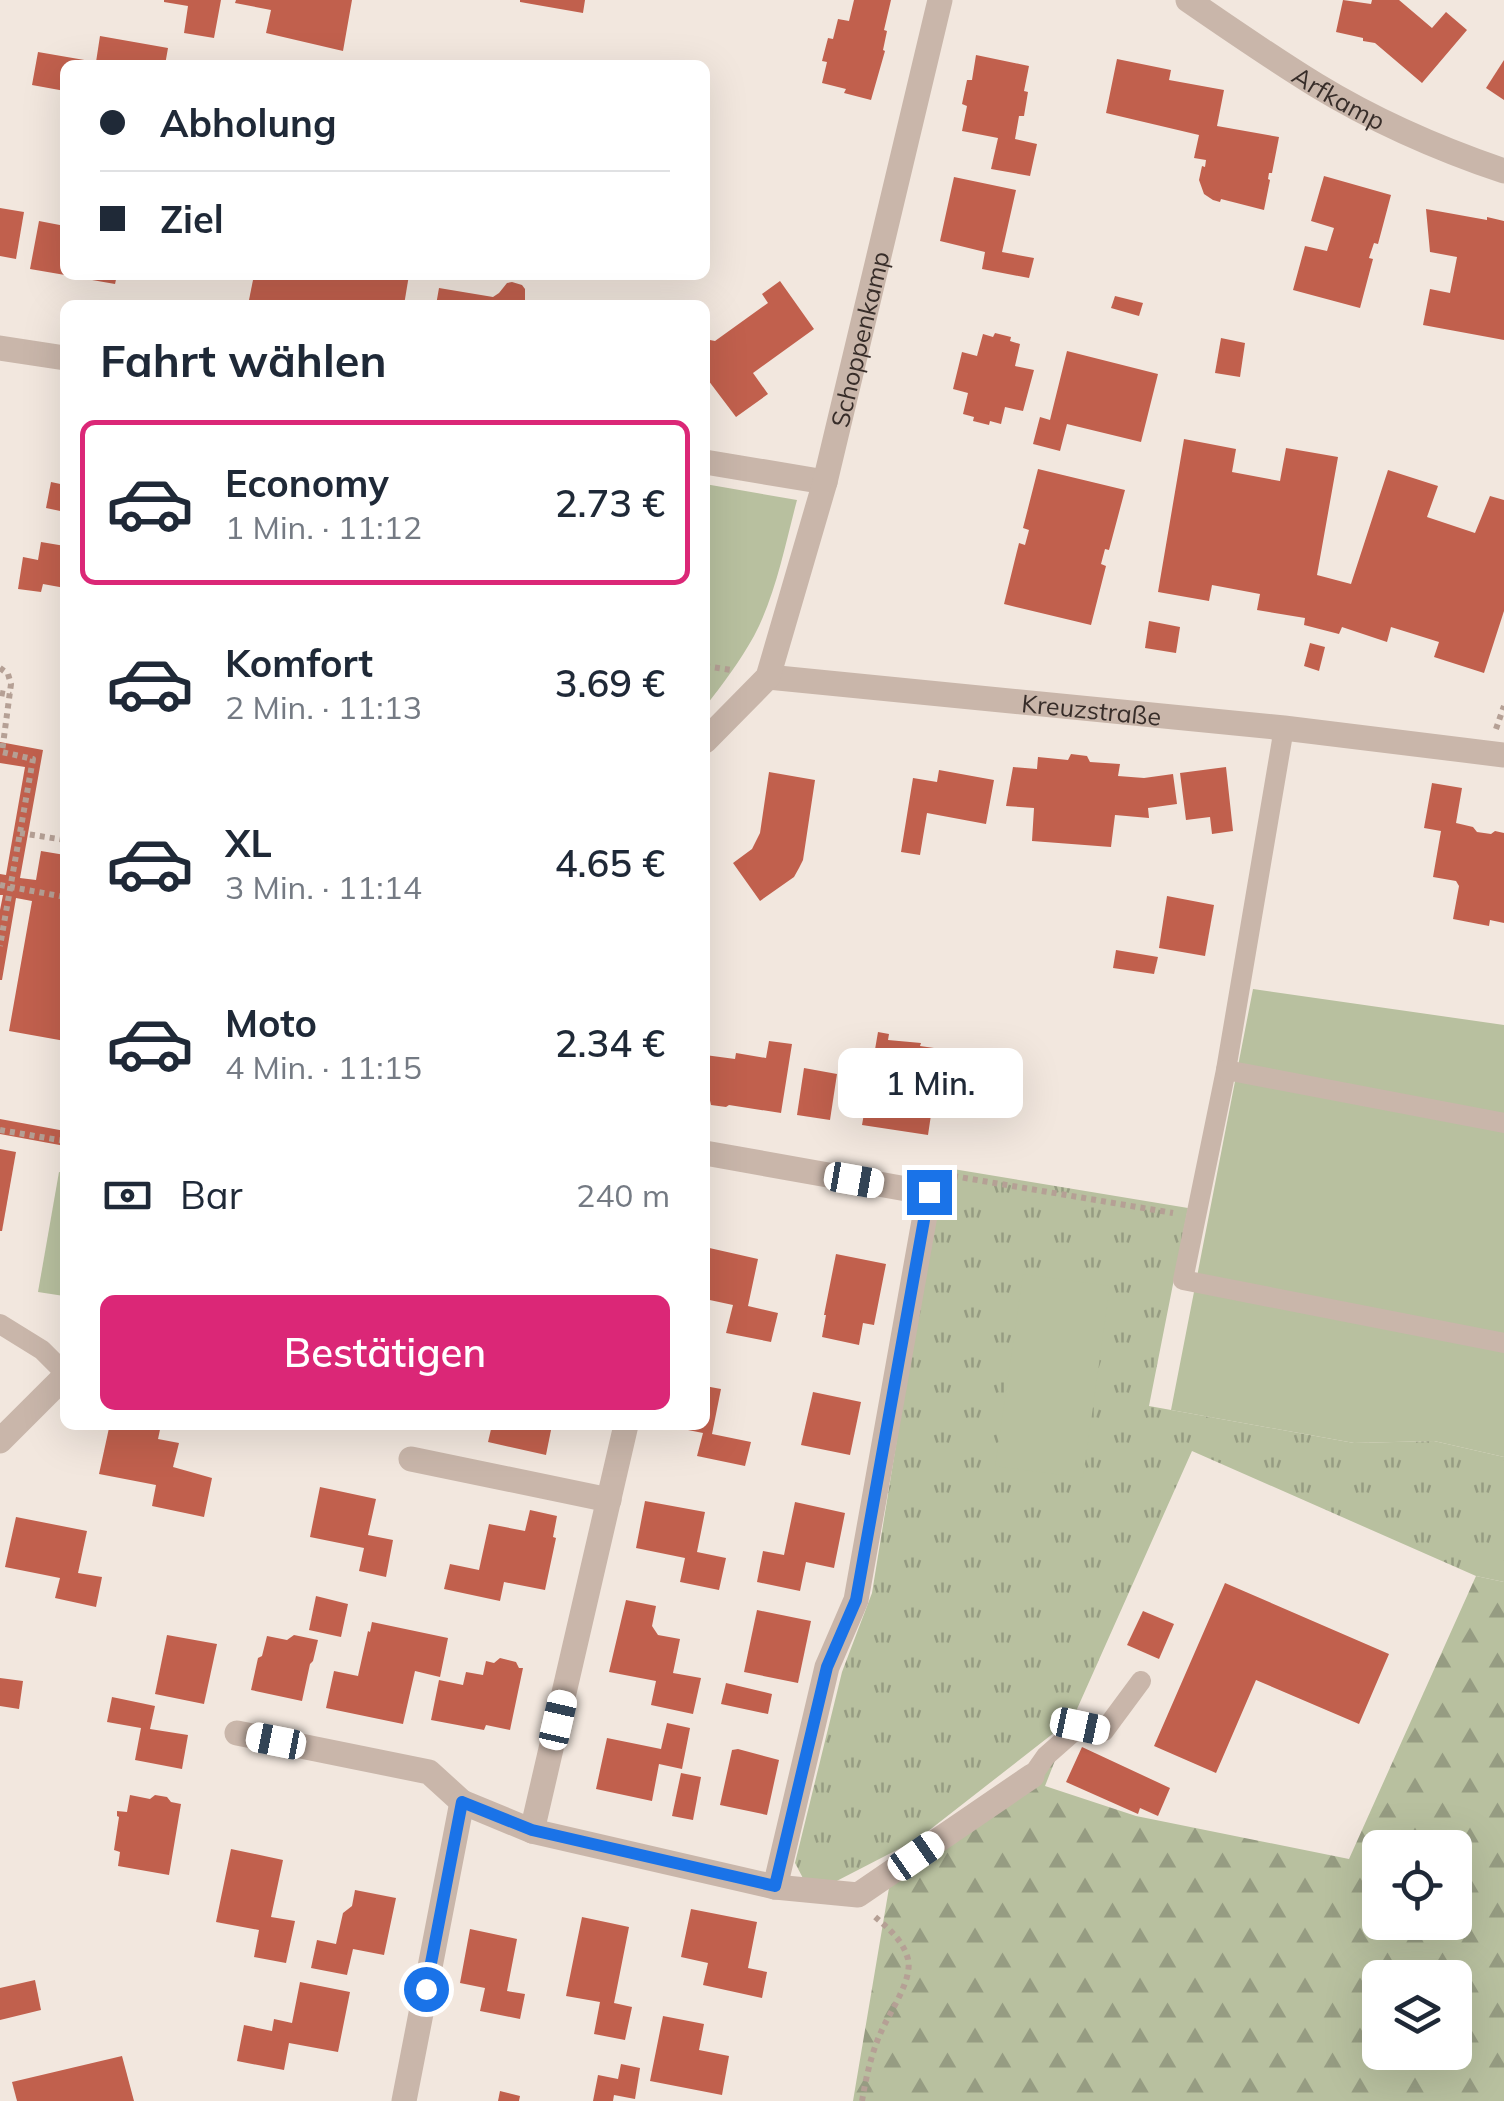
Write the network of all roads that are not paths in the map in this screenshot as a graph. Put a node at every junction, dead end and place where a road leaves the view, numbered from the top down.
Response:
1 (940, 0) edge
2 (1188, 0) edge
3 (1504, 171) edge
4 (0, 348) edge
5 (60, 357) edge
6 (710, 463) edge
7 (826, 482) junction
8 (768, 677) junction
9 (1284, 728) junction
10 (710, 736) edge
11 (1504, 755) edge
12 (1226, 1070) junction
13 (1504, 1123) edge
14 (710, 1154) edge
15 (0, 1324) edge
16 (1504, 1343) edge
17 (60, 1369) edge
18 (60, 1379) edge
19 (625, 1430) edge
20 (0, 1442) edge
21 (411, 1459) dead end
22 (609, 1500) junction
23 (1141, 1681) dead end
24 (237, 1733) dead end
25 (1032, 1776) joint
26 (462, 1802) junction
27 (532, 1830) junction
28 (775, 1886) junction
29 (404, 2101) edge

1 - 7 street, Schoppenkamp
2 - 3 street, Arfkamp
4 - 5 street
6 - 7 street
7 - 8 street, Schoppenkamp
8 - 9 street, Kreuzstraße
8 - 10 street
9 - 11 street, Kreuzstraße
9 - 12 lane
12 - 13 lane
12 - 16 lane
14 - 28 street
15 - 17 lane
18 - 20 street
19 - 22 street
21 - 22 street
22 - 27 street
23 - 25 lane
24 - 26 street
25 - 28 street
26 - 27 street
26 - 29 street
27 - 28 street

